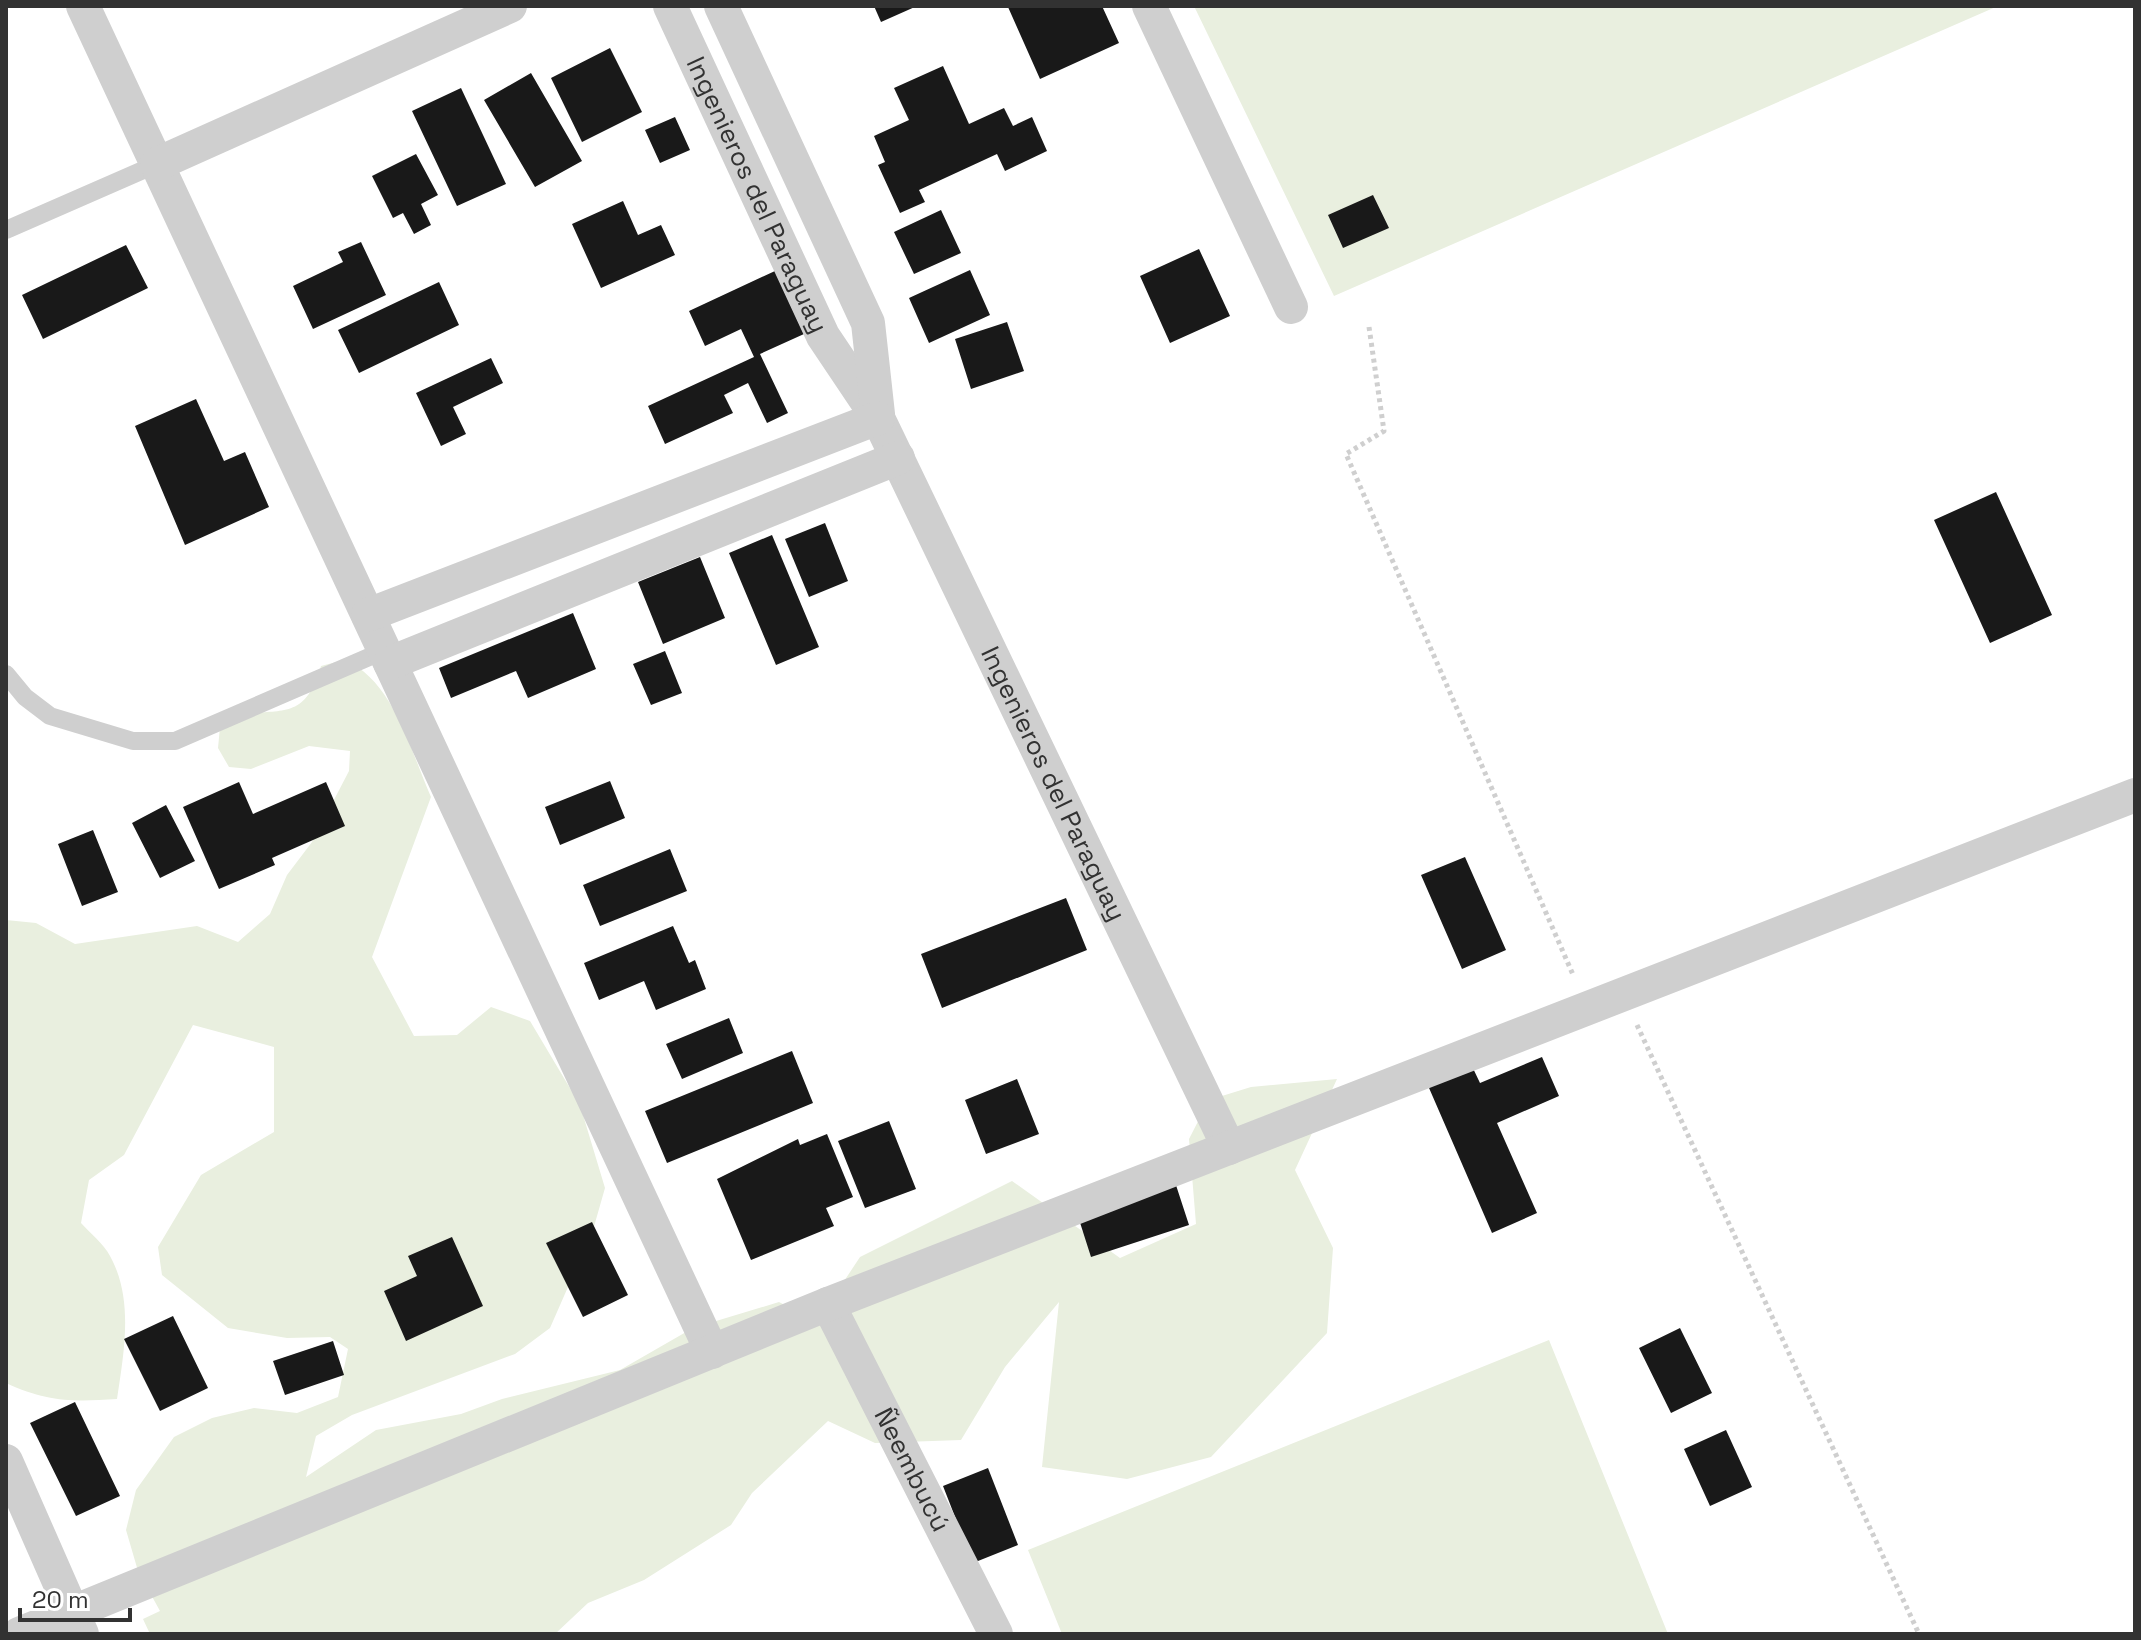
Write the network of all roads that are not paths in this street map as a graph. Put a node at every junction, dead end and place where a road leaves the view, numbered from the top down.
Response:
1 (83, 6) edge
2 (510, 6) edge
3 (670, 6) edge
4 (721, 6) edge
5 (1149, 6) edge
6 (157, 164) junction
7 (6, 230) edge
8 (1291, 307) dead end
9 (878, 418) junction
10 (898, 458) junction
11 (368, 615) junction
12 (387, 657) junction
13 (6, 674) edge
14 (2135, 795) edge
15 (1229, 1148) junction
16 (828, 1304) junction
17 (712, 1352) junction
18 (6, 1461) edge
19 (77, 1623) edge
20 (19, 1634) edge
21 (996, 1634) edge

1 - 6 street
2 - 6 street
3 - 9 street, Ingenieros del Paraguay
4 - 9 street, Ingenieros del Paraguay
5 - 8 street
6 - 7 lane
6 - 11 street
9 - 10 street, Ingenieros del Paraguay
9 - 11 street
10 - 12 street
10 - 15 street, Ingenieros del Paraguay
11 - 12 street
12 - 13 lane
12 - 17 street
14 - 15 street
15 - 16 street
16 - 17 street
16 - 21 street, Ñeembucú
17 - 19 street
18 - 19 street
19 - 20 street

